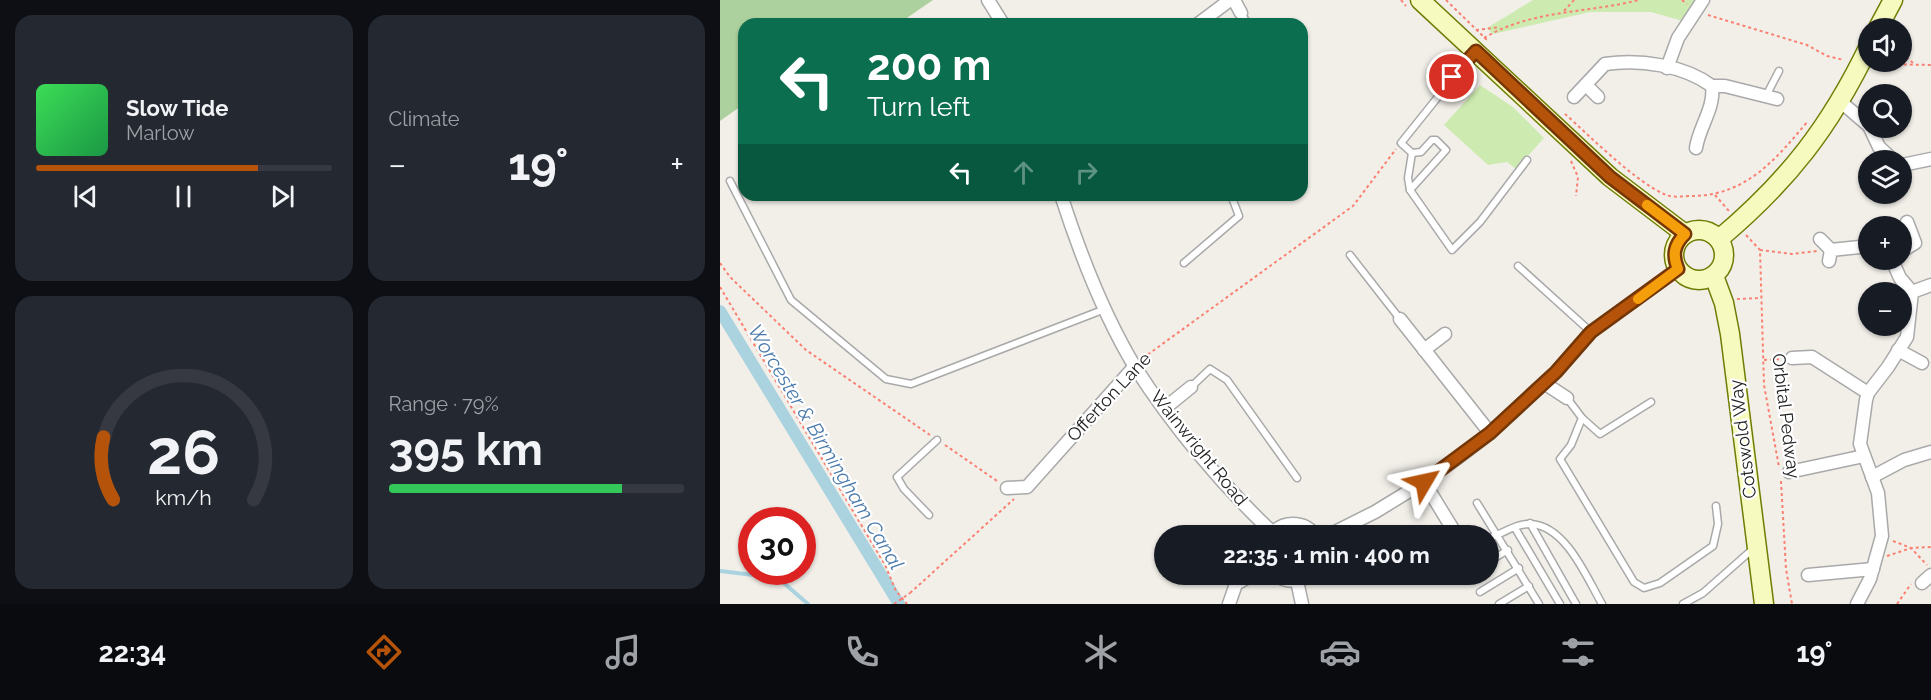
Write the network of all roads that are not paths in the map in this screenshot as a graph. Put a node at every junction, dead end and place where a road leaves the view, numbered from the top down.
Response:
1 (988, 0) edge
2 (1232, 0) edge
3 (1420, 0) edge
4 (1893, 0) edge
5 (1699, 5) edge
6 (1241, 13) joint
7 (999, 18) edge
8 (1206, 18) edge
9 (1244, 18) edge
10 (1883, 18) edge
11 (1484, 45) junction
12 (1666, 68) junction
13 (1858, 68) edge
14 (1779, 71) dead end
15 (1586, 85) junction
16 (1712, 86) junction
17 (1574, 97) dead end
18 (1598, 97) dead end
19 (1772, 98) joint
20 (1841, 102) junction
21 (1858, 117) edge
22 (1696, 148) dead end
23 (1412, 153) junction
24 (1931, 159) edge
25 (1527, 160) dead end
26 (1912, 163) edge
27 (730, 181) dead end
28 (1410, 190) junction
29 (738, 197) edge
30 (740, 201) edge
31 (1063, 201) edge
32 (1233, 201) edge
33 (1685, 234) junction
34 (1719, 239) junction
35 (1820, 239) dead end
36 (1858, 249) edge
37 (1350, 255) dead end
38 (1184, 263) dead end
39 (1518, 266) dead end
40 (1678, 269) junction
41 (1714, 276) junction
42 (1931, 285) edge
43 (1912, 292) edge
44 (1105, 308) junction
45 (1400, 319) joint
46 (1591, 332) junction
47 (1445, 334) dead end
48 (1907, 336) edge
49 (1424, 350) junction
50 (1898, 350) junction
51 (1792, 358) road end
52 (1922, 363) dead end
53 (1135, 366) junction
54 (1544, 383) junction
55 (1191, 387) joint
56 (1868, 393) junction
57 (1567, 398) joint
58 (1651, 402) dead end
59 (1165, 408) junction
60 (1582, 418) junction
61 (1490, 433) junction
62 (938, 440) road end
63 (1931, 452) edge
64 (1864, 456) junction
65 (1789, 472) dead end
66 (1872, 477) junction
67 (1296, 478) dead end
68 (1424, 482) junction
69 (1007, 488) road end
70 (1477, 503) dead end
71 (1716, 506) dead end
72 (929, 515) dead end
73 (1530, 523) junction
74 (1262, 525) edge
75 (1348, 525) edge
76 (1450, 525) edge
77 (1490, 525) edge
78 (1515, 528) junction
79 (1499, 535) edge
80 (1499, 540) edge
81 (1756, 546) junction
82 (1508, 550) junction
83 (1499, 555) edge
84 (1874, 564) junction
85 (1519, 568) junction
86 (1808, 575) dead end
87 (1236, 585) edge
88 (1298, 585) edge
89 (1529, 586) junction
90 (1480, 592) dead end
91 (1229, 604) edge
92 (1302, 604) edge
93 (1499, 604) edge
94 (1538, 604) edge
95 (1560, 604) edge
96 (1576, 604) edge
97 (1602, 604) edge
98 (1683, 604) edge
99 (1764, 604) edge
100 (1857, 604) edge

1 - 7 street
2 - 6 street
2 - 8 street
3 - 11 main road
4 - 10 main road
5 - 12 street
6 - 9 lane
11 - 23 lane
11 - 33 main road
12 - 15 street
12 - 16 street
13 - 20 main road
14 - 19 lane
15 - 17 street
15 - 18 street
16 - 19 street
16 - 22 street
20 - 21 street
20 - 34 main road
23 - 28 lane
23 - 28 lane
24 - 26 street
25 - 28 lane
27 - 29 lane
30 - 44 lane
31 - 44 street, Wainwright Road
32 - 38 lane
33 - 34 main road
33 - 40 main road
34 - 41 main road
35 - 36 street
37 - 45 lane
39 - 46 lane
40 - 41 main road
40 - 46 street
41 - 81 main road, Cotswold Way
42 - 43 street
44 - 53 street, Wainwright Road
45 - 49 street
46 - 54 street
47 - 49 street
48 - 50 street
49 - 61 street
50 - 52 street
50 - 56 street
51 - 56 street
53 - 59 street, Wainwright Road
53 - 69 street, Offerton Lane
54 - 57 street
54 - 61 street
55 - 59 street
55 - 67 lane
56 - 64 street
57 - 60 lane
58 - 60 lane
59 - 74 street, Wainwright Road
60 - 71 lane
61 - 68 street
62 - 72 lane
63 - 66 street
64 - 65 street
64 - 66 street
66 - 84 street
68 - 75 street
68 - 76 street
70 - 77 lane
73 - 78 lane
73 - 96 lane
73 - 97 lane
78 - 79 lane
78 - 95 lane
80 - 82 lane
81 - 98 lane
81 - 99 main road, Cotswold Way
82 - 83 lane
82 - 85 lane
84 - 86 street
84 - 100 street
85 - 89 lane
85 - 90 lane
87 - 91 street
88 - 92 street
89 - 93 lane
89 - 94 lane

